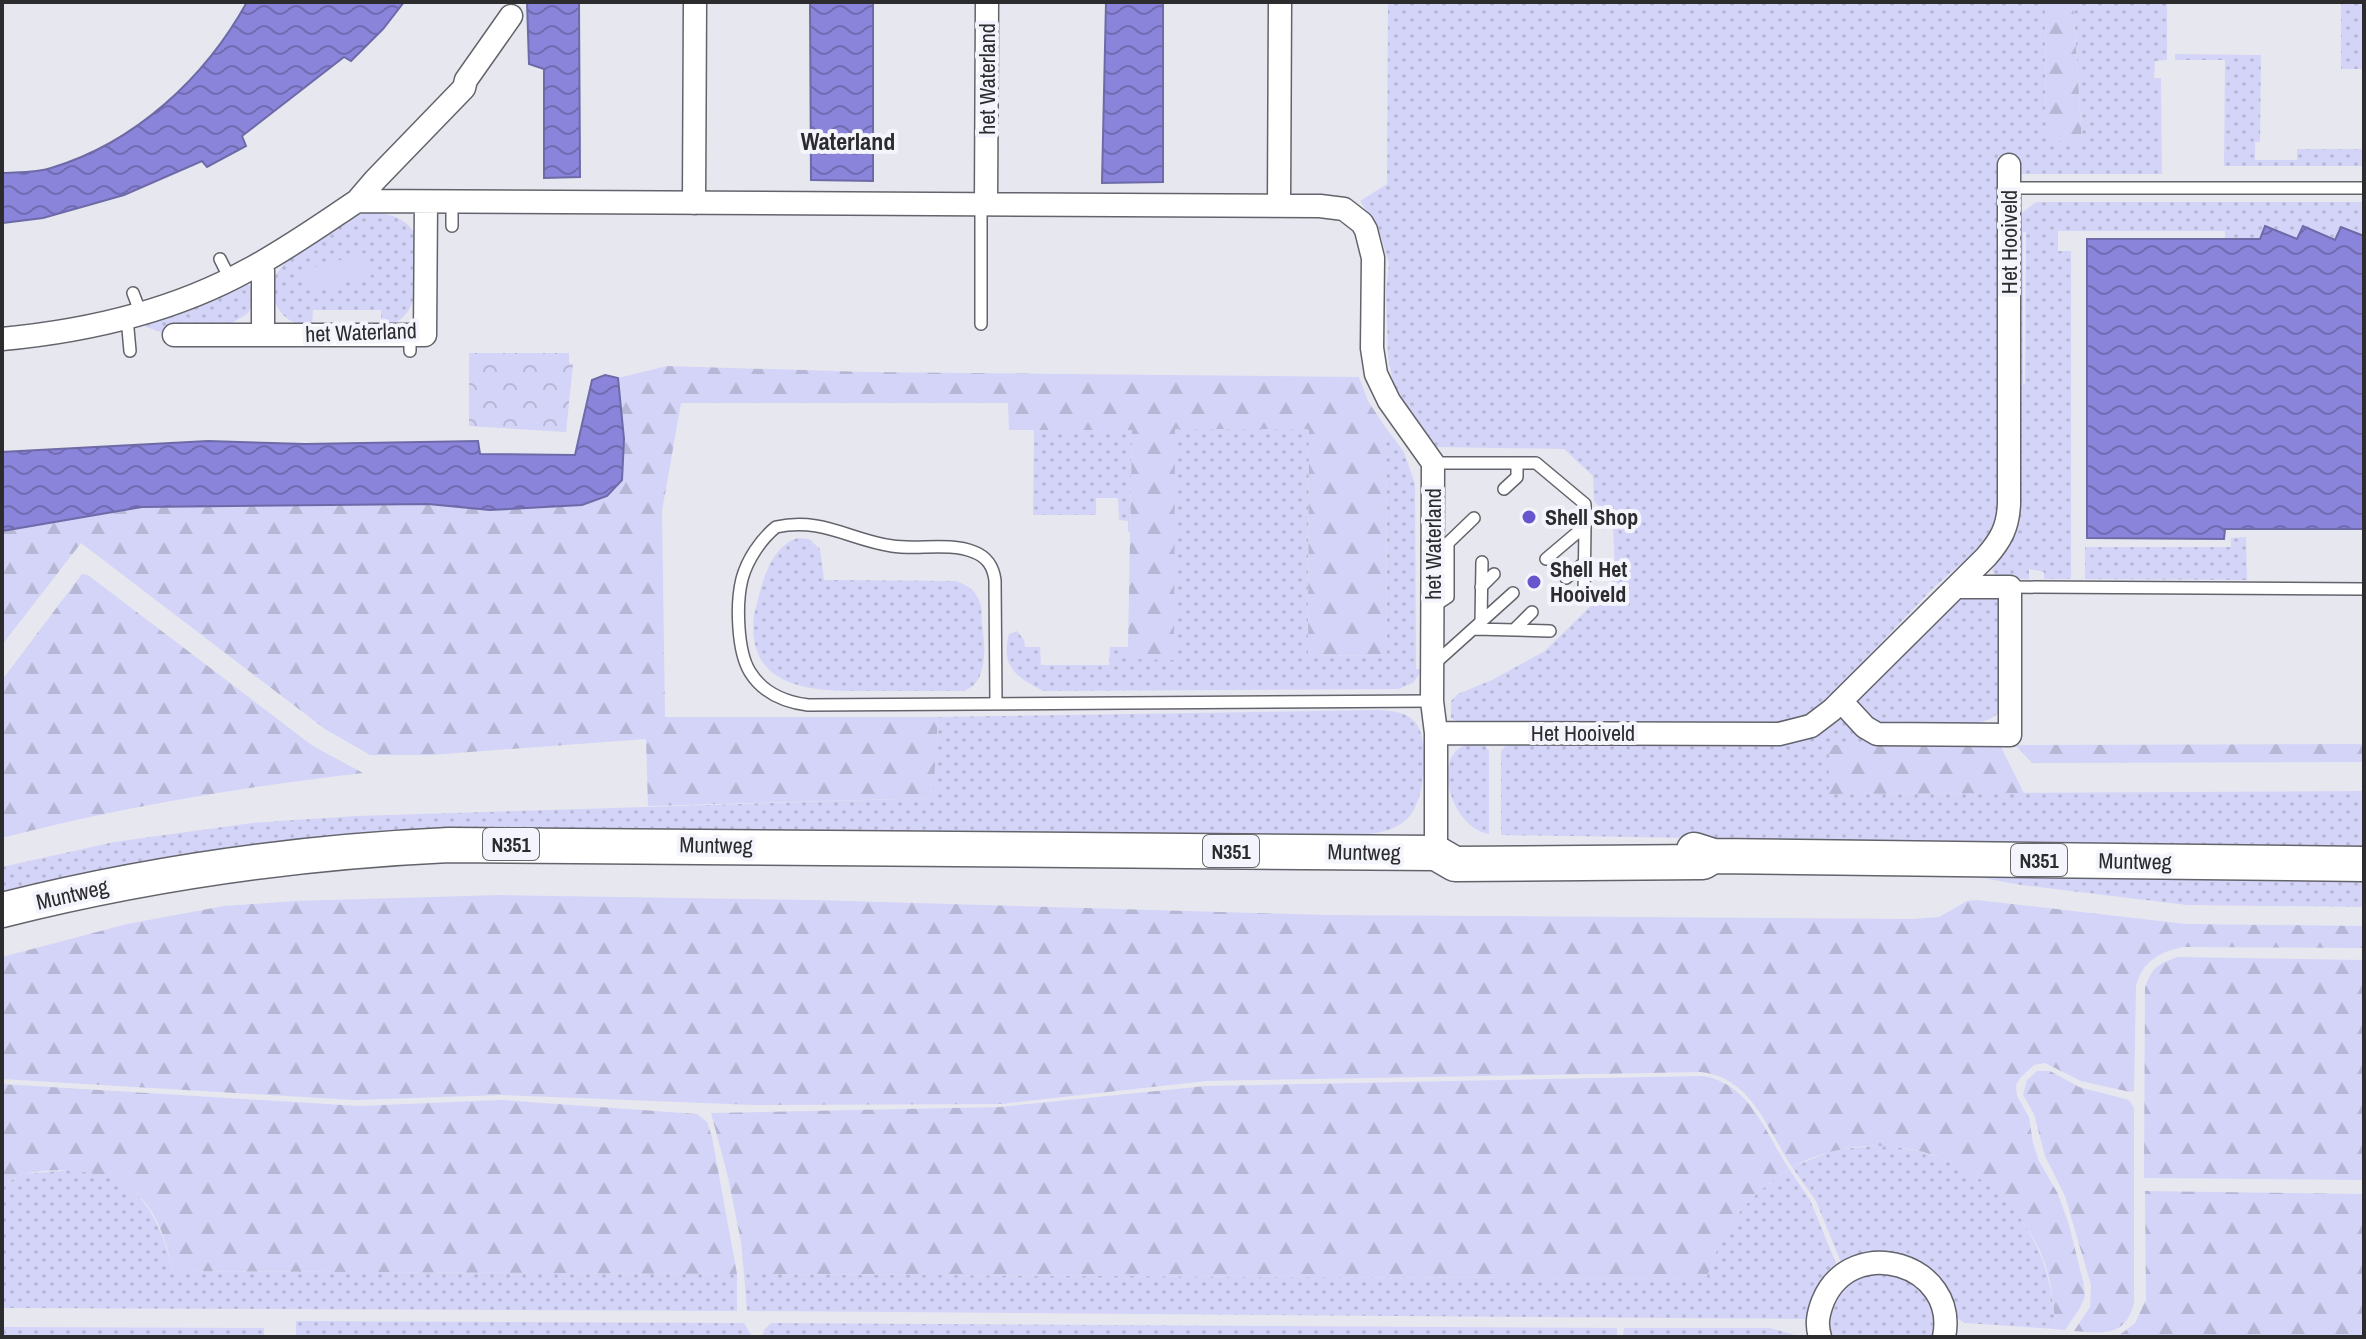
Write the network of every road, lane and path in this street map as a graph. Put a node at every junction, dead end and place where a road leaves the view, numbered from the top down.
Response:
1 (695, 2) edge
2 (987, 2) edge
3 (1280, 2) edge
4 (511, 16) dead end
5 (2009, 176) joint
6 (2364, 188) edge
7 (357, 201) junction
8 (452, 201) junction
9 (426, 202) junction
10 (694, 203) junction
11 (984, 204) junction
12 (1279, 206) junction
13 (452, 226) dead end
14 (220, 259) dead end
15 (260, 264) junction
16 (230, 279) junction
17 (134, 308) junction
18 (981, 324) dead end
19 (263, 334) junction
20 (174, 335) dead end
21 (2, 339) edge
22 (130, 351) dead end
23 (1433, 463) junction
24 (1517, 463) junction
25 (1504, 489) dead end
26 (1474, 518) dead end
27 (1585, 526) junction
28 (1546, 559) dead end
29 (1482, 562) dead end
30 (1584, 563) junction
31 (1494, 574) dead end
32 (1566, 578) dead end
33 (1481, 587) junction
34 (1956, 587) junction
35 (2010, 587) junction
36 (2364, 589) edge
37 (1513, 593) dead end
38 (1584, 597) dead end
39 (1432, 607) junction
40 (1532, 612) dead end
41 (1478, 625) junction
42 (1514, 630) junction
43 (1550, 631) dead end
44 (1432, 667) junction
45 (1432, 701) junction
46 (1841, 701) junction
47 (996, 704) junction
48 (1436, 733) junction
49 (1436, 853) junction
50 (2364, 864) edge
51 (2, 910) edge
52 (1820, 1337) edge
53 (1944, 1337) edge

1 - 10 street
2 - 11 street, het Waterland
3 - 12 street
4 - 7 street
5 - 6 lane
5 - 34 street, Het Hooiveld
7 - 9 street, het Waterland
7 - 15 street
8 - 9 street, het Waterland
8 - 10 street, het Waterland
8 - 13 lane
9 - 19 street, het Waterland
10 - 11 street, het Waterland
11 - 12 street, het Waterland
11 - 18 lane
12 - 23 street, het Waterland
14 - 16 lane
15 - 16 street
15 - 19 street
16 - 17 street
17 - 21 street
17 - 22 lane
19 - 20 street, het Waterland
23 - 24 lane
23 - 39 street, het Waterland
24 - 25 lane
24 - 27 lane
26 - 39 lane
27 - 28 lane
27 - 30 lane
29 - 33 lane
30 - 32 lane
30 - 38 lane
31 - 33 lane
33 - 41 lane
34 - 35 street
34 - 46 street, Het Hooiveld
35 - 36 lane
35 - 46 street
37 - 41 lane
39 - 44 street, het Waterland
40 - 42 lane
41 - 42 lane
41 - 44 lane
42 - 43 lane
44 - 45 street, het Waterland
45 - 47 lane
45 - 48 street, het Waterland
46 - 48 street, Het Hooiveld
47 - 47 lane
48 - 49 street
49 - 50 main road, Muntweg / N351
49 - 51 main road, Muntweg / N351
52 - 53 street

